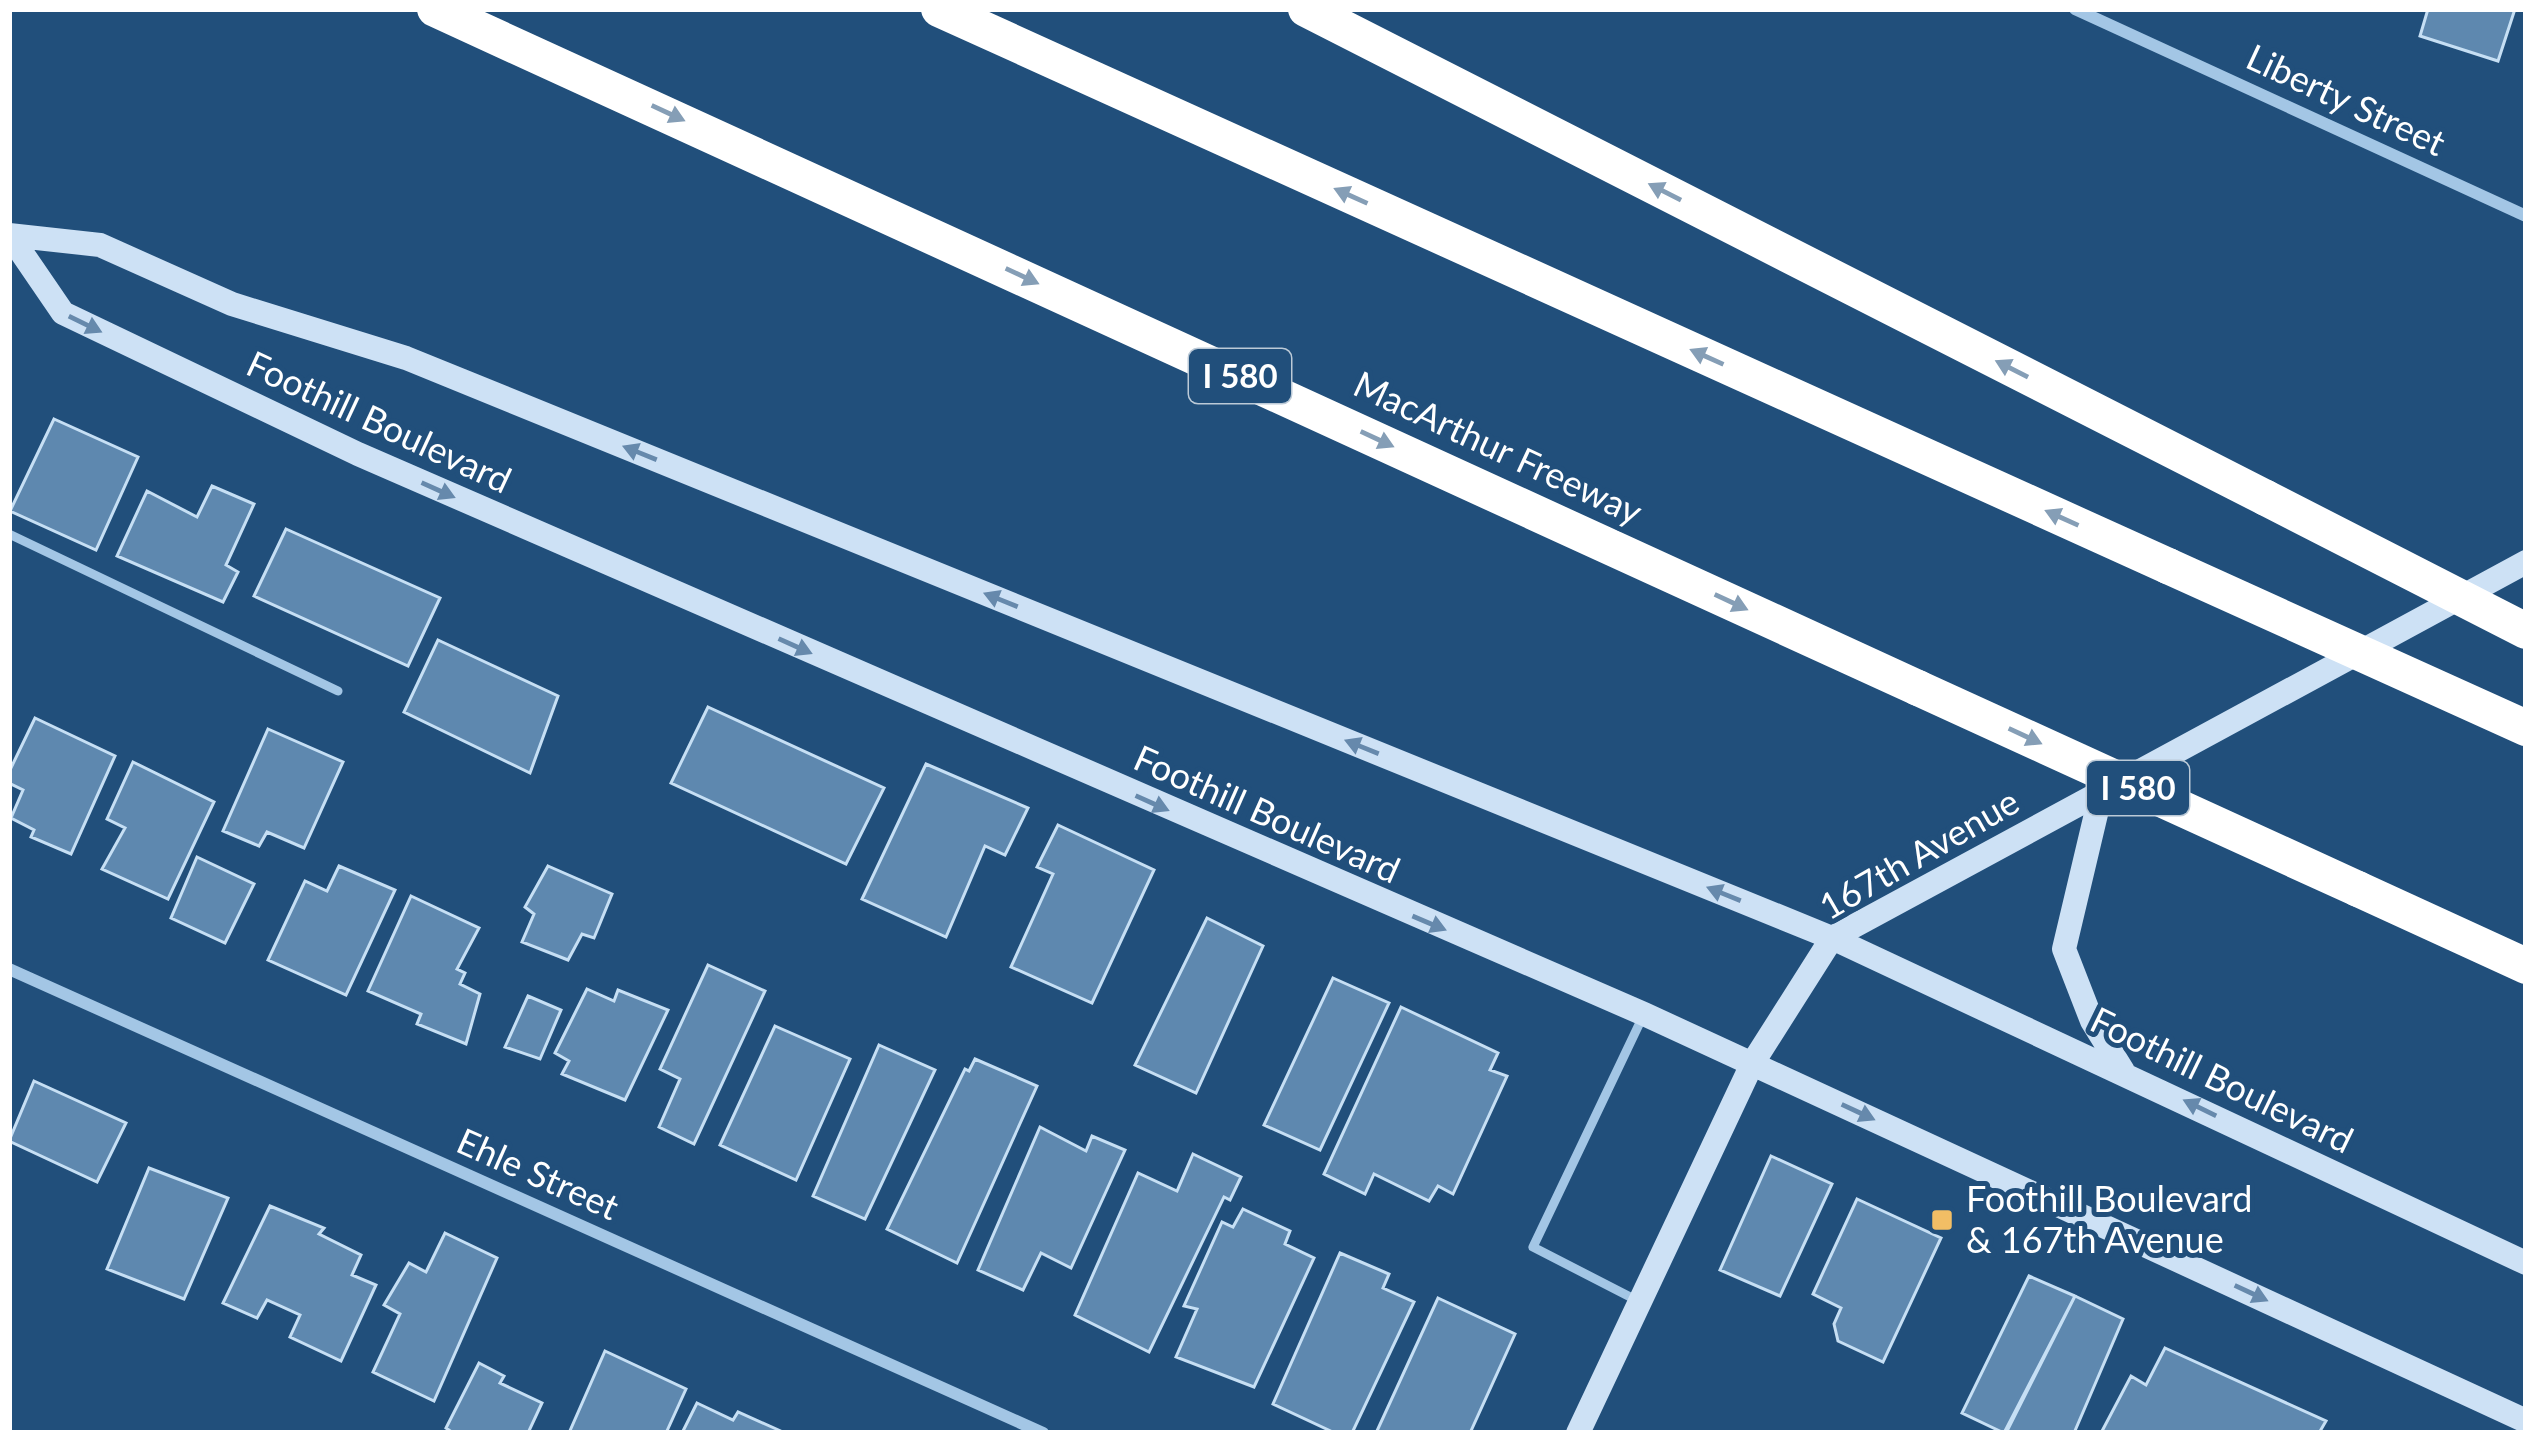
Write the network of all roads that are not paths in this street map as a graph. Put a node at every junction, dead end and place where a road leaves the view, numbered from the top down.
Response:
1 (435, 9) edge
2 (454, 9) edge
3 (939, 9) edge
4 (1306, 9) edge
5 (2075, 9) edge
6 (561, 64) junction
7 (2526, 216) edge
8 (10, 244) edge
9 (9, 534) edge
10 (2526, 562) edge
11 (2526, 631) edge
12 (338, 691) dead end
13 (2526, 728) edge
14 (2101, 794) junction
15 (1832, 938) junction
16 (2526, 966) edge
17 (9, 969) edge
18 (1644, 1014) junction
19 (1752, 1064) junction
20 (2123, 1071) junction
21 (2526, 1262) edge
22 (1642, 1304) junction
23 (2526, 1421) edge
24 (1042, 1433) edge
25 (1578, 1433) edge

1 - 6 highway, MacArthur Freeway / I 580
2 - 6 highway
13 -> 3 highway, bridge
11 -> 4 highway, bridge
5 - 7 street, Liberty Street
6 -> 16 highway, MacArthur Freeway / I 580, bridge
15 -> 8 main road, Foothill Boulevard
8 -> 18 main road, Foothill Boulevard
9 - 12 lane
10 - 14 main road, 167th Avenue
14 - 15 main road, 167th Avenue
14 - 20 main road
15 - 19 main road, 167th Avenue
15 - 20 main road, Foothill Boulevard
17 - 24 street, Ehle Street
18 - 19 main road, Foothill Boulevard
18 - 22 lane
19 - 22 main road, 167th Avenue
19 -> 23 main road, Foothill Boulevard
21 -> 20 main road, Foothill Boulevard
22 - 25 main road, 167th Avenue

